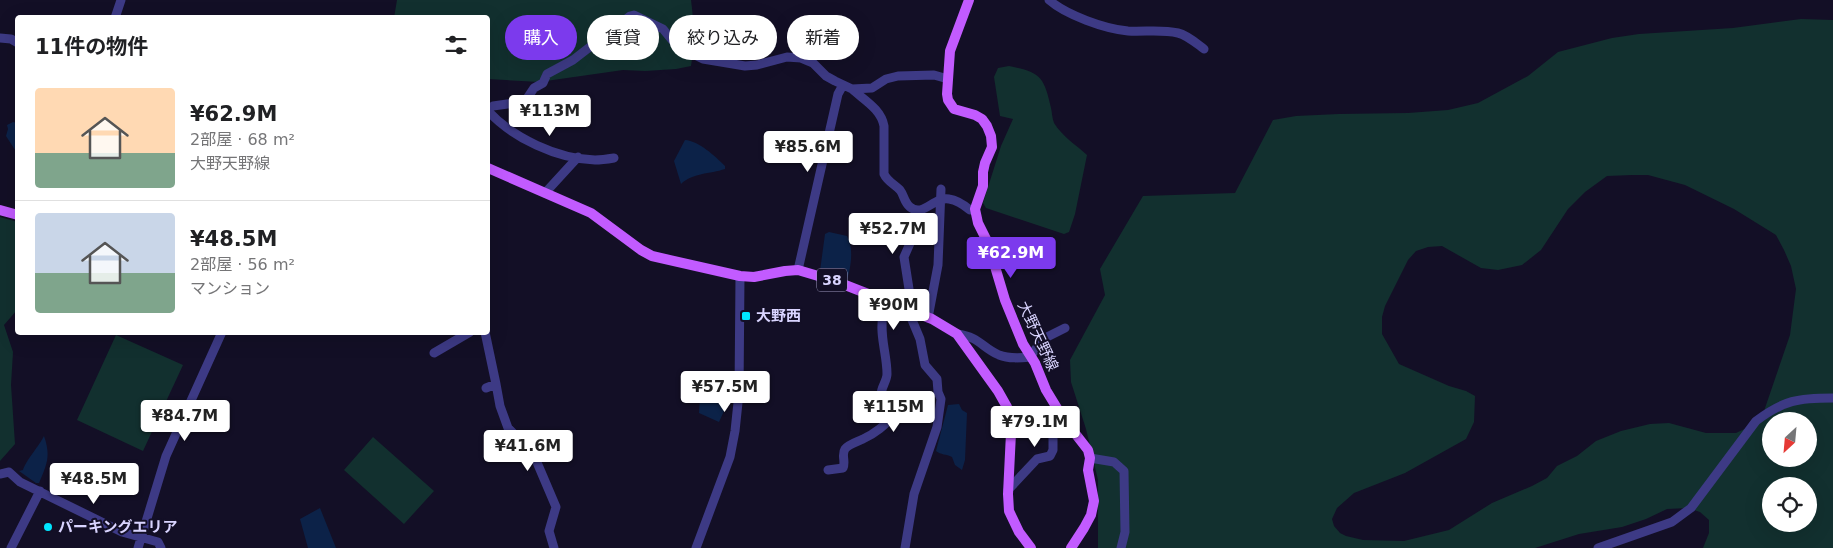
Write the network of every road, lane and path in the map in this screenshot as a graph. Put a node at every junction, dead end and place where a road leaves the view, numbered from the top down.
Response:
1 (121, 0) edge
2 (969, 0) edge
3 (1049, 0) edge
4 (116, 15) edge
5 (0, 38) edge
6 (15, 41) edge
7 (1204, 49) dead end
8 (949, 63) junction
9 (934, 75) junction
10 (948, 79) junction
11 (843, 85) junction
12 (852, 89) junction
13 (490, 108) edge
14 (490, 112) edge
15 (578, 157) junction
16 (614, 158) dead end
17 (490, 169) edge
18 (941, 188) dead end
19 (545, 193) junction
20 (940, 199) junction
21 (0, 210) edge
22 (920, 210) junction
23 (970, 210) dead end
24 (15, 214) edge
25 (798, 270) junction
26 (740, 276) junction
27 (904, 308) junction
28 (928, 318) junction
29 (1065, 328) dead end
30 (957, 334) junction
31 (221, 335) edge
32 (465, 335) edge
33 (486, 335) edge
34 (434, 353) dead end
35 (1030, 358) junction
36 (496, 384) junction
37 (486, 388) dead end
38 (1833, 398) edge
39 (1064, 420) junction
40 (1090, 458) junction
41 (828, 470) dead end
42 (0, 474) edge
43 (1008, 490) junction
44 (40, 492) junction
45 (140, 537) junction
46 (11, 548) edge
47 (138, 548) edge
48 (162, 548) edge
49 (554, 548) edge
50 (696, 548) edge
51 (905, 548) edge
52 (1031, 548) edge
53 (1071, 548) edge
54 (1121, 548) edge
55 (1598, 548) edge

1 - 4 street
2 - 8 main road, 大野天野線
3 - 7 street
5 - 6 street
8 - 9 street
8 - 10 main road, 大野天野線
9 - 10 street
9 - 12 street
10 - 35 main road, 大野天野線
11 - 12 street
11 - 13 street
11 - 25 street
12 - 22 street
14 - 15 street
15 - 16 street
15 - 19 street
17 - 19 main road, 38
18 - 20 street
19 - 26 main road, 38
20 - 22 street
20 - 23 street
20 - 28 street
21 - 24 main road
22 - 27 street
25 - 26 main road, 38
25 - 27 main road, 38
26 - 50 street
27 - 28 main road, 38
27 - 41 street
27 - 51 street
28 - 30 main road, 38
29 - 35 street
30 - 35 street
30 - 43 main road, 38
31 - 45 street
32 - 34 street
33 - 36 street
35 - 39 main road, 大野天野線
36 - 37 street
36 - 49 street
38 - 55 street
39 - 40 main road, 大野天野線
39 - 43 street
40 - 53 main road, 大野天野線
40 - 54 street
42 - 44 street
43 - 52 main road, 38
44 - 45 street
44 - 46 street
45 - 47 street
45 - 48 street

